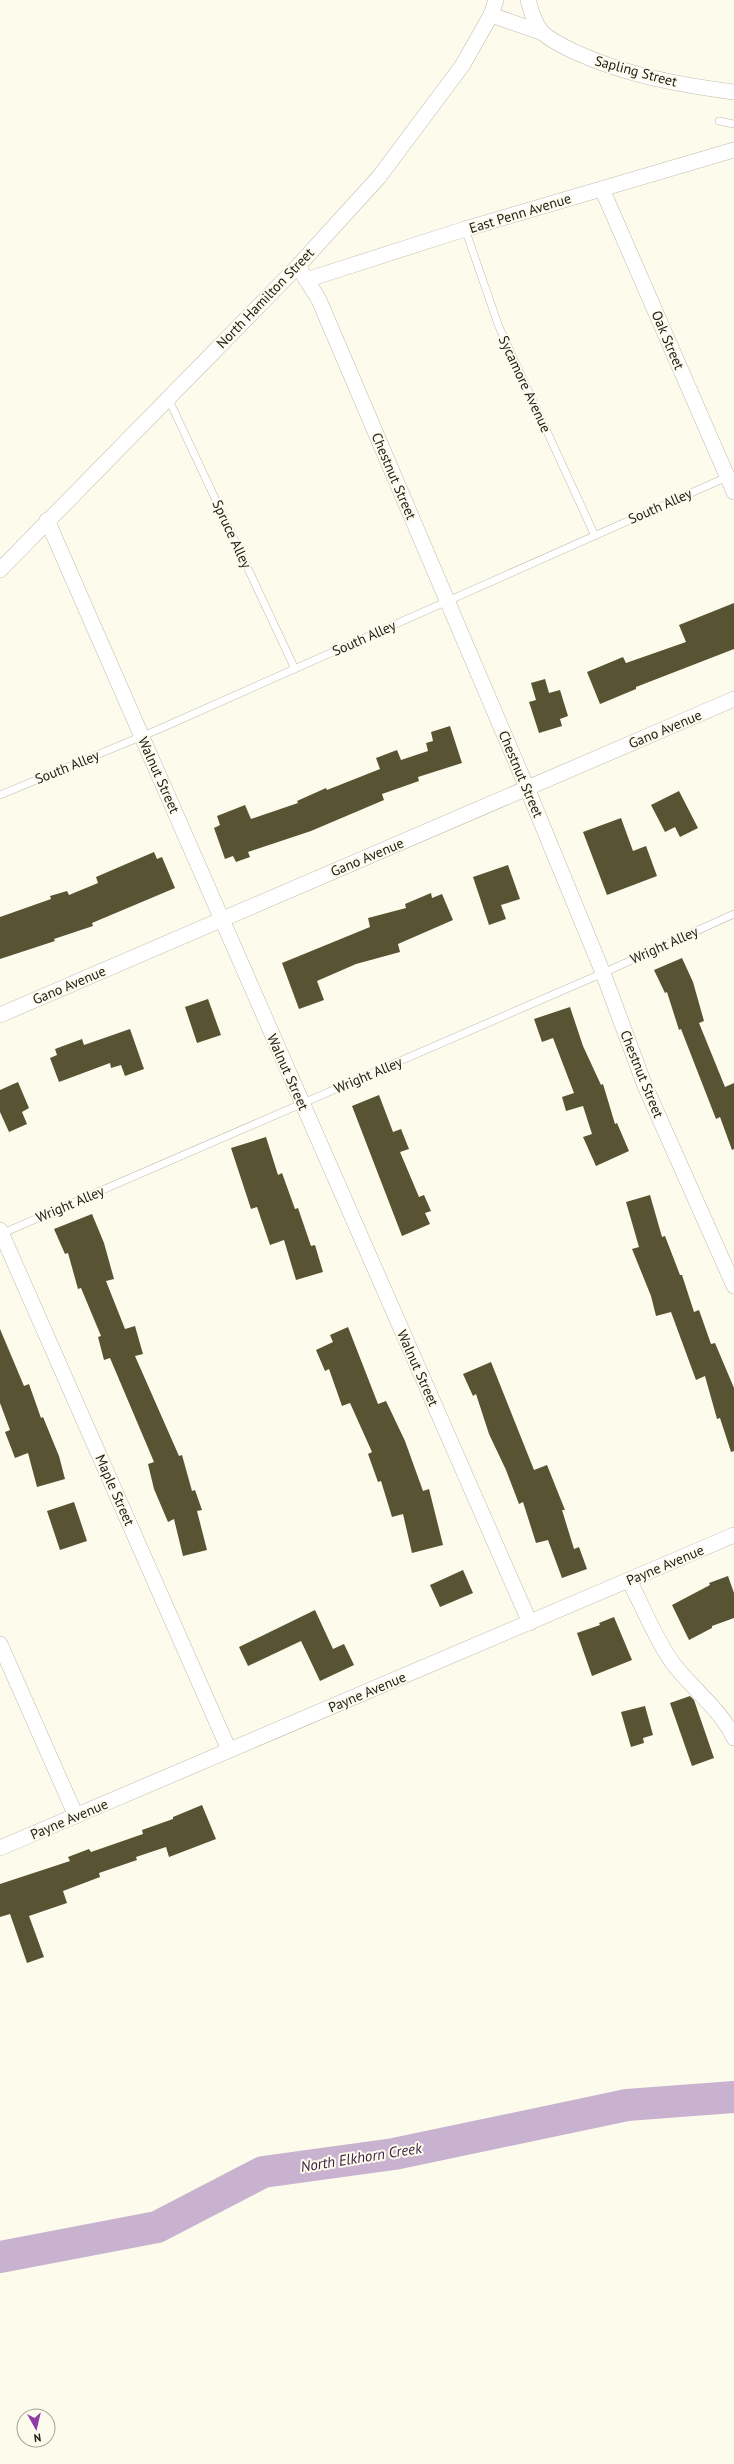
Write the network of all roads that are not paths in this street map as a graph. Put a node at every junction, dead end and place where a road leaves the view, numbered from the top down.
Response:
1 (496, 0) edge
2 (528, 0) edge
3 (491, 15) junction
4 (543, 33) junction
5 (734, 92) edge
6 (719, 121) dead end
7 (734, 124) edge
8 (734, 150) edge
9 (602, 188) junction
10 (465, 229) junction
11 (298, 266) junction
12 (306, 280) junction
13 (168, 398) junction
14 (727, 476) junction
15 (734, 492) edge
16 (47, 520) junction
17 (595, 536) junction
18 (0, 570) edge
19 (447, 601) junction
20 (295, 669) junction
21 (734, 699) edge
22 (142, 736) junction
23 (527, 788) junction
24 (0, 795) edge
25 (734, 914) edge
26 (222, 919) junction
27 (603, 973) junction
28 (0, 1015) edge
29 (302, 1104) junction
30 (0, 1233) edge
31 (734, 1286) edge
32 (734, 1535) edge
33 (629, 1580) junction
34 (530, 1623) junction
35 (0, 1644) edge
36 (734, 1738) edge
37 (229, 1750) junction
38 (76, 1816) junction
39 (0, 1848) edge

1 - 3 street, North Hamilton Street
2 - 4 street, Sapling Street
3 - 4 street, Sapling Street
3 - 11 street, North Hamilton Street
4 - 5 street, Sapling Street
6 - 7 lane
8 - 9 street, East Penn Avenue
9 - 10 street, East Penn Avenue
9 - 14 street, Oak Street
10 - 12 street, East Penn Avenue
10 - 17 lane, Sycamore Avenue
11 - 12 street, Chestnut Street
11 - 13 street, North Hamilton Street
12 - 19 street, Chestnut Street
13 - 16 street, North Hamilton Street
13 - 20 lane, Spruce Alley
14 - 15 street, Oak Street
14 - 17 lane, South Alley
16 - 18 street, North Hamilton Street
16 - 22 street, Walnut Street
17 - 19 lane, South Alley
19 - 20 lane, South Alley
19 - 23 street, Chestnut Street
20 - 22 lane, South Alley
21 - 23 street, Gano Avenue
22 - 24 lane, South Alley
22 - 26 street, Walnut Street
23 - 26 street, Gano Avenue
23 - 27 street, Chestnut Street
25 - 27 lane, Wright Alley
26 - 28 street, Gano Avenue
26 - 29 street, Walnut Street
27 - 29 lane, Wright Alley
27 - 31 street, Chestnut Street
29 - 30 lane, Wright Alley
29 - 34 street, Walnut Street
30 - 37 street, Maple Street
32 - 33 street, Payne Avenue
33 - 34 street, Payne Avenue
33 - 36 street
34 - 37 street, Payne Avenue
35 - 38 street
37 - 38 street, Payne Avenue
38 - 39 street, Payne Avenue

